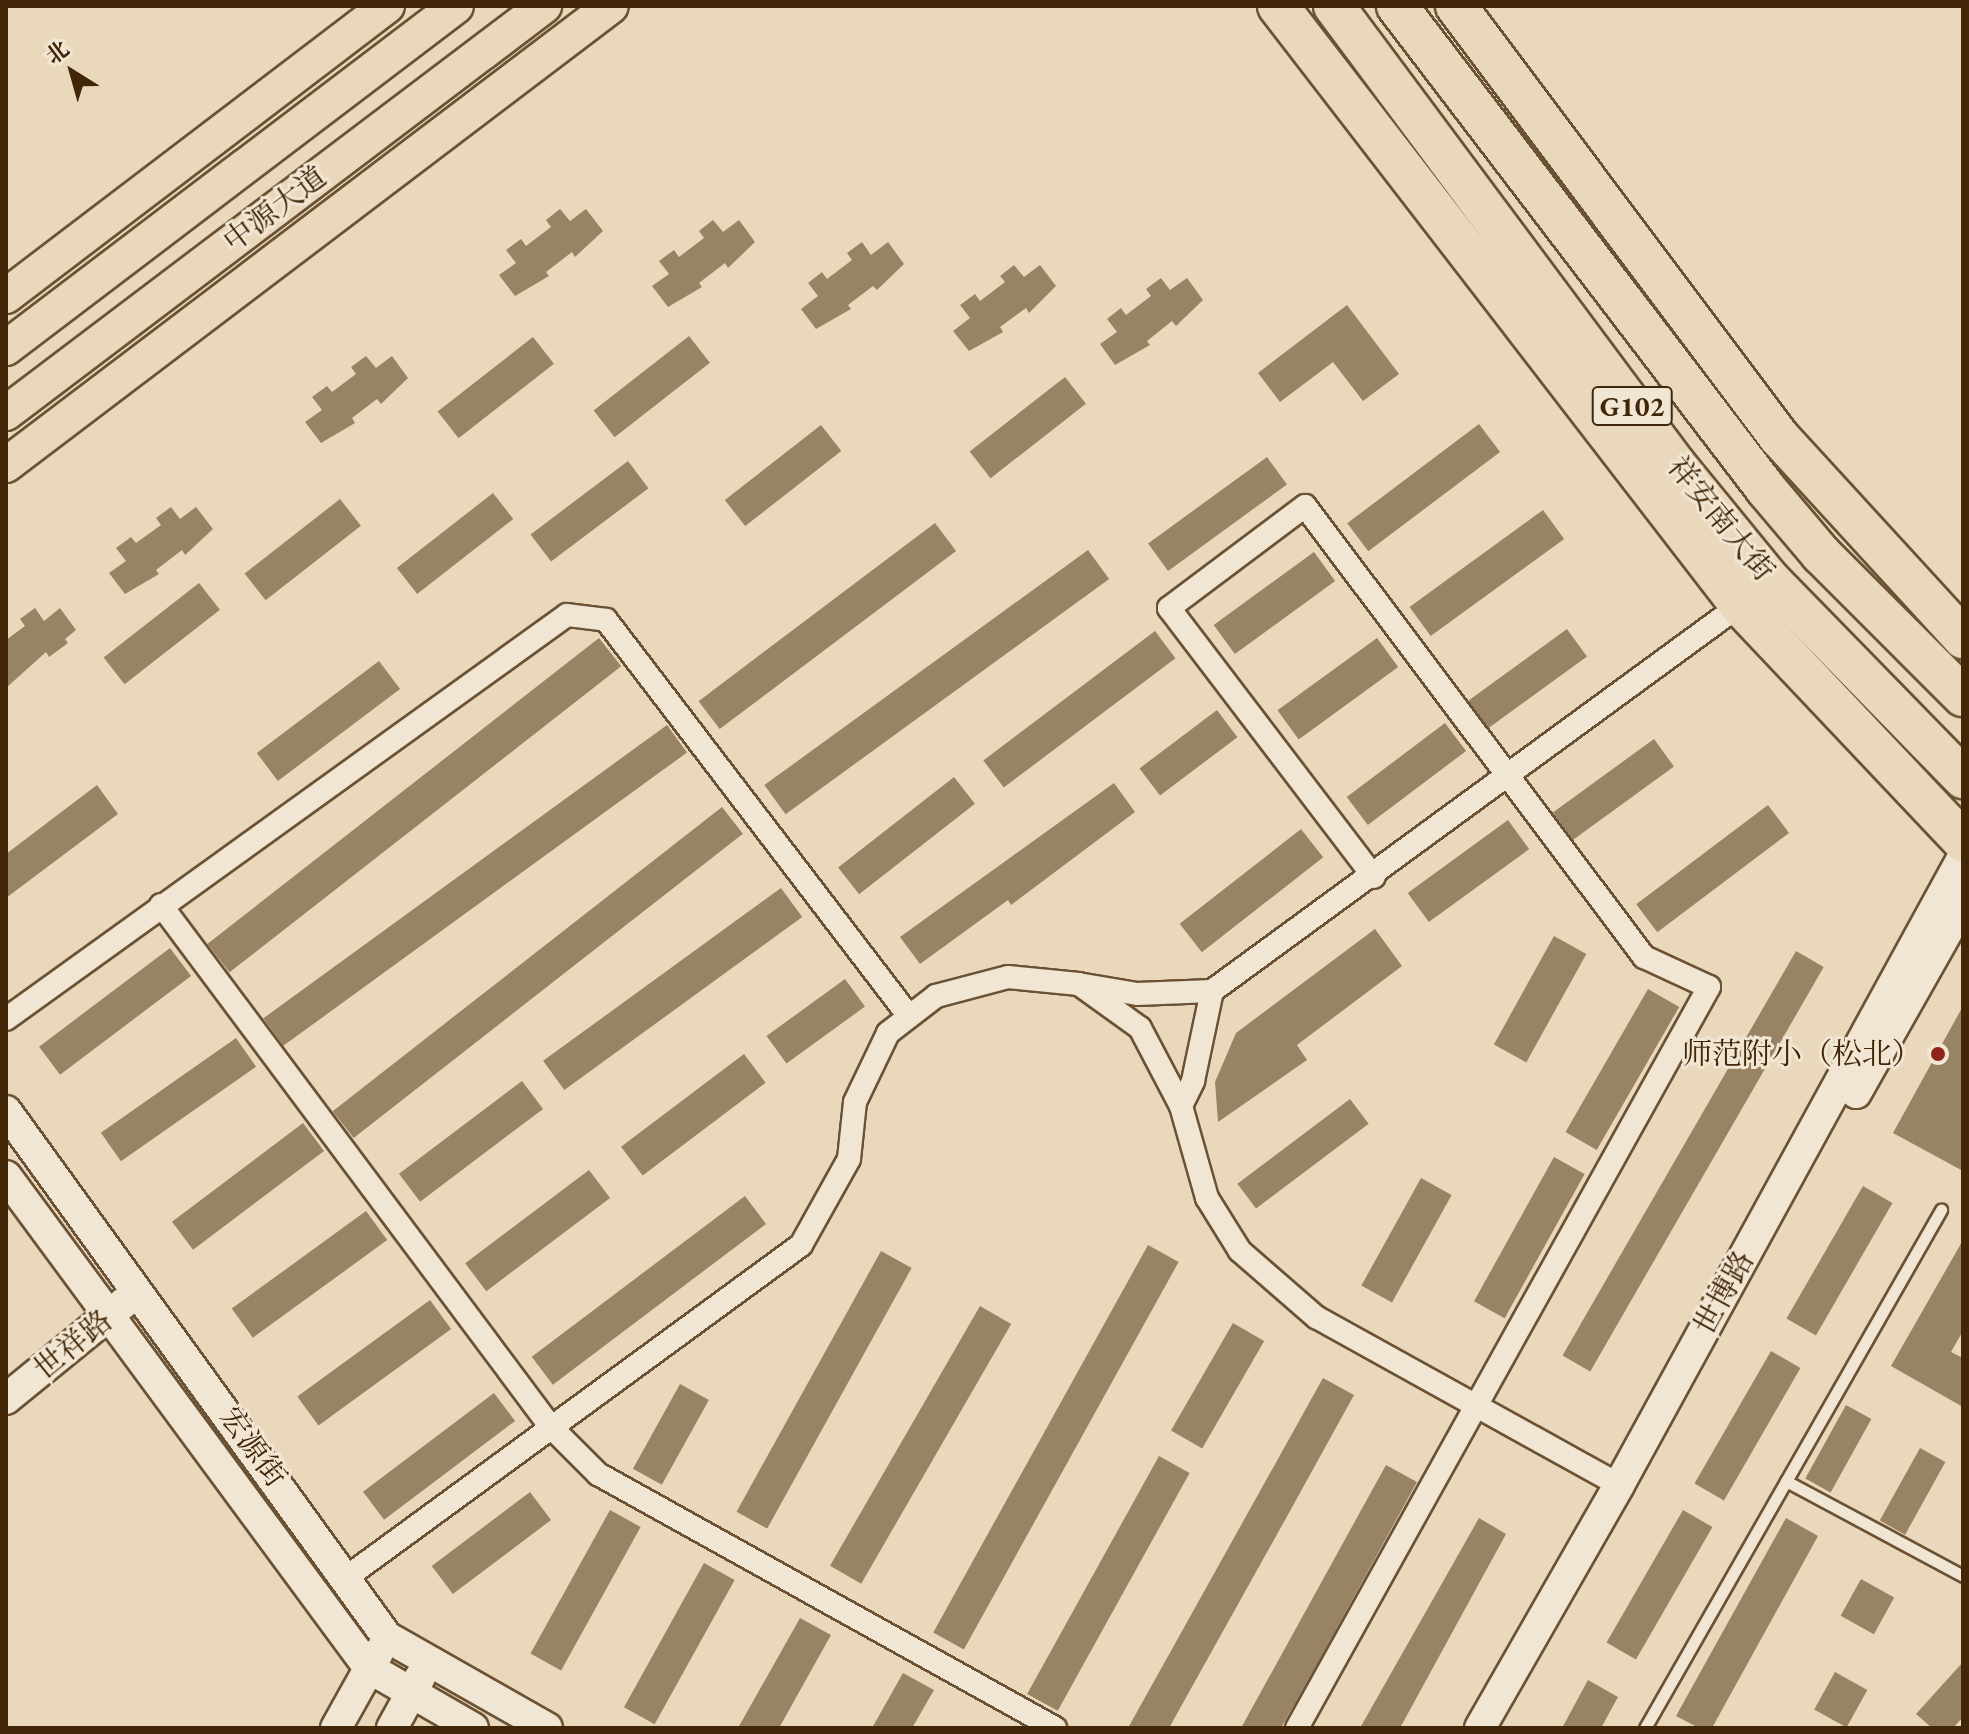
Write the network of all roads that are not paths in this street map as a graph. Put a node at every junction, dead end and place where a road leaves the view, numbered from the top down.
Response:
1 (387, 6) edge
2 (456, 6) edge
3 (544, 6) edge
4 (611, 6) edge
5 (1278, 6) edge
6 (1334, 6) edge
7 (1397, 6) edge
8 (1456, 6) edge
9 (6, 296) edge
10 (6, 348) edge
11 (6, 413) edge
12 (6, 465) edge
13 (1740, 605) junction
14 (1963, 638) edge
15 (1963, 696) edge
16 (1507, 777) junction
17 (1963, 778) edge
18 (1963, 841) edge
19 (1963, 857) edge
20 (1374, 877) junction
21 (1963, 904) edge
22 (161, 905) junction
23 (1079, 984) junction
24 (1212, 991) junction
25 (908, 1015) junction
26 (6, 1019) edge
27 (1181, 1106) junction
28 (6, 1111) edge
29 (6, 1176) edge
30 (1941, 1210) dead end
31 (140, 1291) junction
32 (109, 1315) junction
33 (6, 1399) edge
34 (1479, 1405) junction
35 (550, 1426) junction
36 (1786, 1481) junction
37 (1619, 1485) junction
38 (1963, 1576) edge
39 (347, 1577) junction
40 (387, 1637) junction
41 (429, 1661) junction
42 (369, 1668) junction
43 (412, 1693) junction
44 (336, 1728) edge
45 (392, 1728) edge
46 (473, 1728) edge
47 (547, 1728) edge
48 (1055, 1728) edge
49 (1297, 1728) edge
50 (1480, 1728) edge
51 (1496, 1728) edge
52 (1645, 1728) edge

1 - 9 main road
2 - 10 main road, 中源大道
3 - 11 main road, 中源大道
4 - 12 main road
5 - 13 highway
6 - 17 highway, 祥安南大街 / G102
7 - 15 highway, 祥安南大街 / G102
8 - 14 highway
13 - 16 street
13 - 18 highway
16 - 20 street
16 - 20 street
16 - 34 street
19 - 37 main road, 世博路
20 - 24 street
21 - 51 main road, 世博路
22 - 25 street
22 - 26 street
22 - 35 street
23 - 24 street
23 - 25 street
23 - 27 street
24 - 27 street
25 - 35 street
27 - 34 street
28 - 31 main road, 宏源街
29 - 32 main road, 宏源街
30 - 36 lane
31 - 32 main road, 世祥路
31 - 39 main road, 宏源街
32 - 33 main road, 世祥路
32 - 42 main road, 宏源街
34 - 37 street
34 - 49 street
35 - 39 street
35 - 48 street
36 - 38 lane
36 - 52 lane
37 - 50 main road, 世博路
39 - 40 main road, 宏源街
40 - 41 main road, 宏源街
40 - 42 main road
41 - 43 main road
41 - 47 main road, 宏源街
42 - 43 main road, 宏源街
42 - 44 main road
43 - 45 main road
43 - 46 main road, 宏源街

